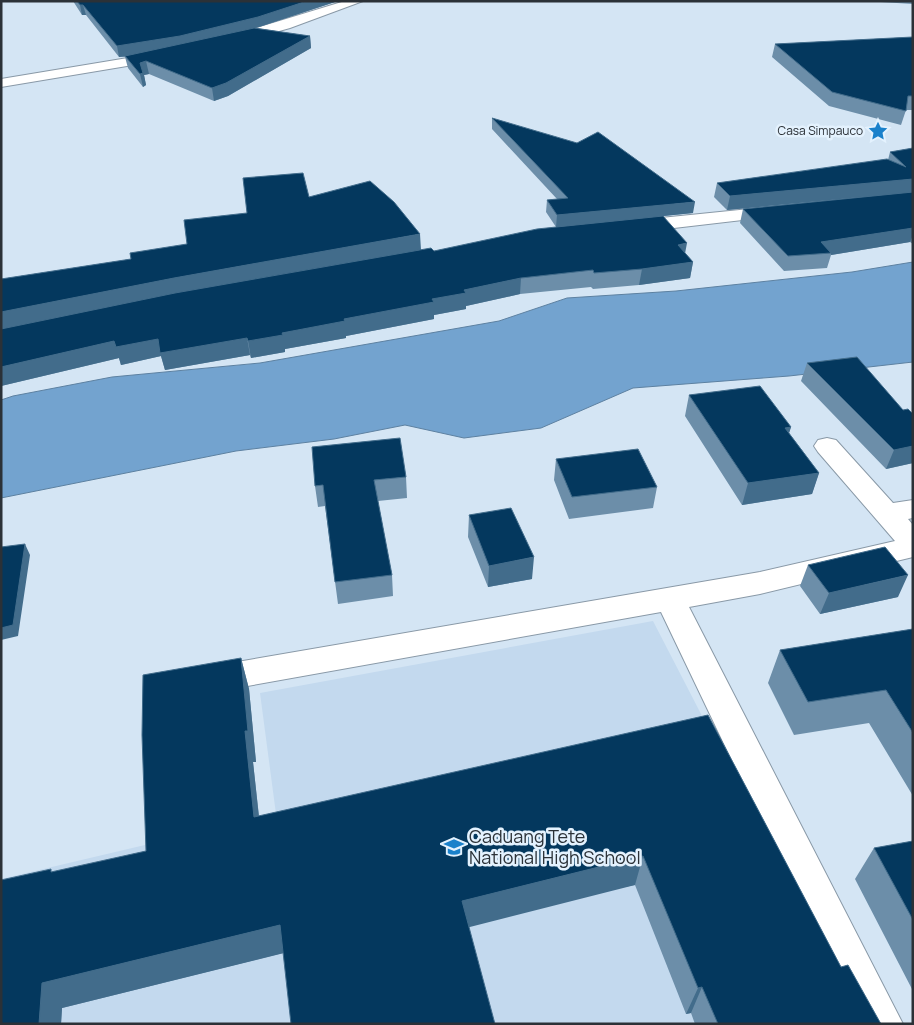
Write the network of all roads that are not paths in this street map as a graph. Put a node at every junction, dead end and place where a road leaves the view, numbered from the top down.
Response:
1 (357, 1) edge
2 (215, 45) edge
3 (180, 52) edge
4 (1, 83) edge
5 (799, 209) edge
6 (615, 229) edge
7 (827, 446) dead end
8 (900, 511) edge
9 (913, 545) edge
10 (669, 598) junction
11 (184, 685) edge
12 (881, 1024) edge

1 - 2 street
3 - 4 street
5 - 6 street
7 - 8 street
8 - 9 street
9 - 10 street
10 - 11 street
10 - 12 street

